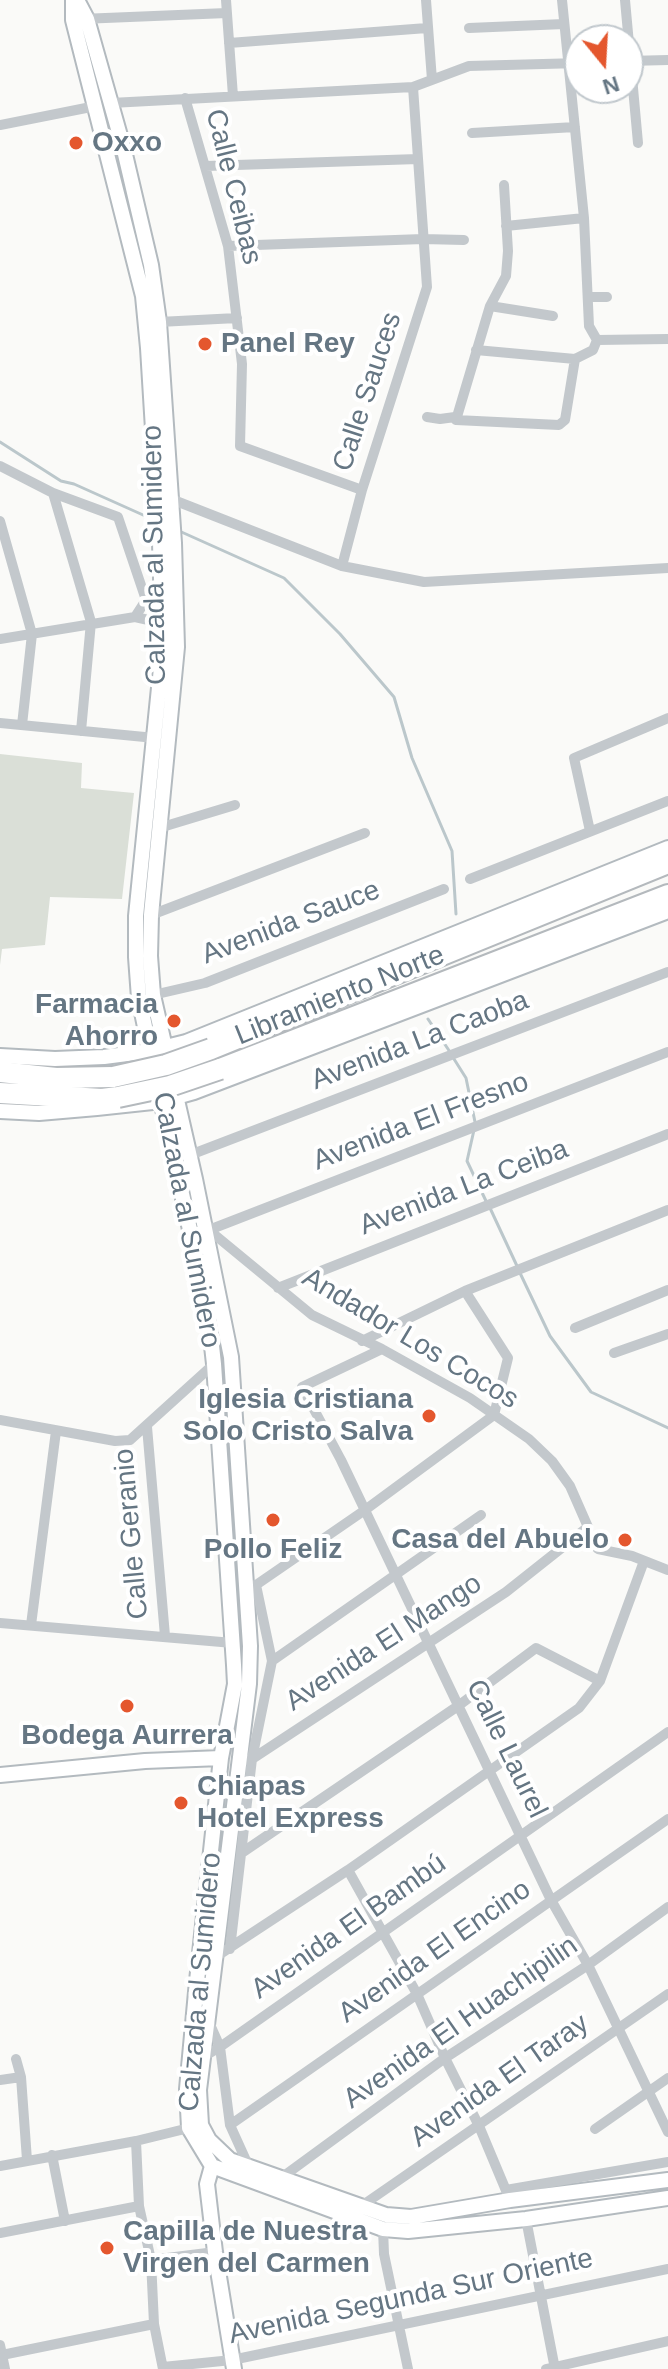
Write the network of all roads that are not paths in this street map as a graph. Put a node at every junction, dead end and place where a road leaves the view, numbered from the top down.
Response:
1 (75, 0) edge
2 (226, 0) edge
3 (426, 0) edge
4 (562, 0) edge
5 (625, 0) edge
6 (227, 13) junction
7 (80, 20) junction
8 (564, 24) joint
9 (627, 24) edge
10 (427, 28) junction
11 (469, 28) dead end
12 (229, 43) junction
13 (668, 60) edge
14 (644, 61) edge
15 (564, 63) edge
16 (432, 80) junction
17 (413, 87) junction
18 (233, 96) junction
19 (185, 98) junction
20 (111, 103) junction
21 (572, 104) edge
22 (634, 104) edge
23 (96, 106) junction
24 (0, 125) edge
25 (575, 127) junction
26 (472, 133) dead end
27 (638, 143) dead end
28 (418, 159) junction
29 (206, 166) junction
30 (504, 185) dead end
31 (131, 214) junction
32 (584, 218) junction
33 (506, 226) junction
34 (423, 239) junction
35 (464, 240) dead end
36 (228, 246) junction
37 (588, 297) junction
38 (607, 297) dead end
39 (490, 306) junction
40 (553, 316) dead end
41 (237, 318) junction
42 (159, 322) junction
43 (668, 339) edge
44 (597, 340) junction
45 (155, 347) junction
46 (476, 350) junction
47 (575, 359) junction
48 (427, 417) dead end
49 (458, 419) junction
50 (0, 466) edge
51 (362, 490) junction
52 (53, 493) junction
53 (167, 500) junction
54 (0, 521) edge
55 (167, 543) junction
56 (342, 566) junction
57 (668, 568) edge
58 (140, 582) junction
59 (162, 584) junction
60 (146, 600) junction
61 (135, 617) junction
62 (91, 622) junction
63 (162, 623) junction
64 (32, 634) junction
65 (0, 639) edge
66 (169, 664) junction
67 (668, 718) edge
68 (0, 723) edge
69 (22, 725) junction
70 (81, 731) junction
71 (155, 738) junction
72 (668, 801) edge
73 (235, 805) dead end
74 (159, 828) junction
75 (590, 831) junction
76 (365, 833) dead end
77 (668, 848) edge
78 (668, 863) edge
79 (470, 879) dead end
80 (444, 889) dead end
81 (558, 892) junction
82 (668, 895) edge
83 (668, 911) edge
84 (151, 915) junction
85 (526, 919) junction
86 (647, 919) junction
87 (541, 944) junction
88 (668, 972) edge
89 (153, 995) junction
90 (213, 1040) junction
91 (157, 1049) junction
92 (668, 1052) edge
93 (0, 1056) edge
94 (104, 1057) junction
95 (0, 1072) edge
96 (228, 1073) junction
97 (115, 1087) junction
98 (0, 1093) edge
99 (169, 1099) junction
100 (97, 1108) junction
101 (0, 1111) edge
102 (668, 1134) edge
103 (190, 1155) junction
104 (668, 1210) edge
105 (197, 1229) junction
106 (278, 1288) junction
107 (668, 1290) edge
108 (465, 1291) junction
109 (575, 1328) dead end
110 (668, 1334) edge
111 (362, 1341) junction
112 (382, 1349) junction
113 (614, 1353) dead end
114 (214, 1364) junction
115 (494, 1415) junction
116 (0, 1420) edge
117 (147, 1427) junction
118 (56, 1431) junction
119 (222, 1485) junction
120 (239, 1486) junction
121 (365, 1510) junction
122 (481, 1515) dead end
123 (588, 1527) junction
124 (644, 1561) junction
125 (668, 1570) edge
126 (397, 1576) junction
127 (252, 1586) junction
128 (0, 1623) edge
129 (31, 1625) junction
130 (165, 1636) junction
131 (426, 1642) junction
132 (233, 1643) junction
133 (272, 1661) junction
134 (600, 1681) junction
135 (458, 1706) junction
136 (668, 1732) edge
137 (221, 1758) junction
138 (246, 1760) junction
139 (489, 1770) junction
140 (0, 1775) edge
141 (668, 1819) edge
142 (521, 1836) junction
143 (243, 1852) junction
144 (348, 1870) junction
145 (551, 1900) junction
146 (668, 1907) edge
147 (382, 1934) junction
148 (230, 1949) junction
149 (214, 1958) junction
150 (588, 1965) junction
151 (204, 1981) junction
152 (417, 1994) junction
153 (668, 1994) edge
154 (207, 2019) junction
155 (618, 2028) junction
156 (220, 2047) junction
157 (203, 2057) junction
158 (445, 2058) junction
159 (16, 2059) dead end
160 (21, 2077) junction
161 (668, 2078) edge
162 (0, 2080) edge
163 (649, 2090) junction
164 (230, 2125) junction
165 (479, 2126) junction
166 (189, 2128) junction
167 (595, 2129) dead end
168 (668, 2132) edge
169 (136, 2141) junction
170 (52, 2155) junction
171 (27, 2160) junction
172 (668, 2162) edge
173 (0, 2166) edge
174 (212, 2166) junction
175 (249, 2167) junction
176 (281, 2178) junction
177 (668, 2180) edge
178 (642, 2183) junction
179 (508, 2195) junction
180 (668, 2199) edge
181 (644, 2201) junction
182 (139, 2206) junction
183 (360, 2207) junction
184 (526, 2219) junction
185 (65, 2221) junction
186 (383, 2229) junction
187 (0, 2233) edge
188 (215, 2252) junction
189 (151, 2260) junction
190 (668, 2269) edge
191 (539, 2295) junction
192 (154, 2324) junction
193 (397, 2327) junction
194 (668, 2341) edge
195 (1, 2350) edge
196 (233, 2364) edge
197 (163, 2368) edge
198 (552, 2368) edge
199 (5, 2369) edge
200 (408, 2369) edge

1 - 7 main road, Calzada al Sumidero
2 - 6 street
3 - 10 street
4 - 8 street
5 - 9 street
6 - 7 street
6 - 12 street
7 - 20 main road, Calzada al Sumidero
7 - 23 main road, Calzada al Sumidero
8 - 11 street
10 - 12 street
10 - 16 street
12 - 18 street
13 - 14 street
15 - 16 street
16 - 17 street
17 - 18 street
17 - 28 street, Calle Sauces
18 - 19 street
19 - 20 street
19 - 29 street, Calle Ceibas
20 - 31 main road, Calzada al Sumidero
21 - 25 street
22 - 27 street
23 - 24 street
23 - 31 main road, Calzada al Sumidero
25 - 26 street
25 - 32 street
28 - 29 street
28 - 34 street, Calle Sauces
29 - 36 street, Calle Ceibas
30 - 33 street
31 - 42 main road, Calzada al Sumidero
31 - 45 main road, Calzada al Sumidero
32 - 33 street
32 - 37 street
33 - 39 street
34 - 35 street
34 - 36 street
34 - 51 street, Calle Sauces
36 - 41 street, Calle Ceibas
37 - 38 street
37 - 44 street
39 - 40 street
39 - 46 street
41 - 42 street
41 - 51 street, Calle Ceibas
42 - 45 main road, Calzada al Sumidero
43 - 44 street
44 - 47 street
45 - 53 main road, Calzada al Sumidero
46 - 47 street
46 - 49 street
47 - 49 street
48 - 49 street
50 - 52 street
51 - 56 street, Calle Sauces
52 - 58 street
52 - 62 street
53 - 55 main road, Calzada al Sumidero
53 - 56 street
54 - 64 street
55 - 59 main road, Calzada al Sumidero
55 - 66 main road
56 - 57 street
58 - 59 street
58 - 60 street
59 - 60 street
59 - 63 main road, Calzada al Sumidero
60 - 61 street
61 - 62 street
61 - 63 street
62 - 64 street
62 - 70 street
63 - 66 main road, Calzada al Sumidero
64 - 65 street
64 - 69 street
66 - 71 main road, Calzada al Sumidero
66 - 74 main road
67 - 75 street
68 - 69 street
69 - 70 street
70 - 71 street
71 - 91 main road, Calzada al Sumidero
72 - 75 street
73 - 74 street
74 - 84 main road
75 - 79 street
76 - 84 street
77 - 81 main road, Libramiento Norte
78 - 85 highway, Libramiento Norte
80 - 89 street, Avenida Sauce
81 - 85 highway
81 - 90 main road, Libramiento Norte
82 - 87 highway, Libramiento Norte
83 - 86 main road
84 - 89 main road
85 - 90 highway, Libramiento Norte
86 - 87 highway
86 - 96 main road
87 - 96 highway, Libramiento Norte
88 - 103 street, Avenida La Caoba
89 - 91 main road
90 - 91 main road, Libramiento Norte
90 - 96 main road
90 - 97 highway, Libramiento Norte, bridge
91 - 94 main road, Libramiento Norte
91 - 99 main road
92 - 105 street, Avenida El Fresno
93 - 94 main road, Libramiento Norte
94 - 100 main road
95 - 97 highway, Libramiento Norte
96 - 97 highway, Libramiento Norte, bridge
96 - 99 main road
97 - 98 highway, Libramiento Norte
99 - 100 main road
99 - 103 main road
99 - 105 main road, Calzada al Sumidero
100 - 101 main road
102 - 106 street, Avenida La Ceiba
103 - 105 main road
104 - 108 street
105 - 106 street, Andador Los Cocos
105 - 114 main road, Calzada al Sumidero
105 - 120 main road
106 - 111 street, Andador Los Cocos
107 - 109 street
108 - 111 street
108 - 115 street
110 - 113 street
111 - 112 street, Andador Los Cocos
112 - 115 street, Andador Los Cocos
112 - 121 street, Calle Laurel
114 - 117 street
114 - 119 main road, Calzada al Sumidero
115 - 121 street
115 - 123 street, Andador Los Cocos
116 - 118 street
117 - 118 street
117 - 130 street, Calle Geranio
118 - 129 street
119 - 120 main road
119 - 132 main road, Calzada al Sumidero
120 - 127 main road
121 - 126 street, Calle Laurel
121 - 127 street
122 - 126 street
123 - 124 street, Andador Los Cocos
123 - 131 street, Avenida El Mango
124 - 125 street
124 - 134 street
126 - 131 street, Calle Laurel
126 - 133 street
127 - 133 street
127 - 138 main road
128 - 129 street
129 - 130 street
130 - 132 street
131 - 135 street, Calle Laurel
131 - 138 street, Avenida El Mango
132 - 137 main road, Calzada al Sumidero
133 - 138 street
134 - 135 street
134 - 139 street
135 - 139 street, Calle Laurel
135 - 143 street
136 - 142 street, Avenida El Bambú
137 - 140 main road
137 - 151 main road, Calzada al Sumidero
138 - 143 street
138 - 149 main road
139 - 142 street, Calle Laurel
139 - 144 street
141 - 145 street, Avenida El Encino
142 - 145 street, Calle Laurel
142 - 147 street, Avenida El Bambú
143 - 148 street
144 - 147 street
144 - 148 street
145 - 150 street, Calle Laurel
145 - 152 street, Avenida El Encino
146 - 150 street, Avenida El Huachipilin
147 - 152 street
147 - 156 street, Avenida El Bambú
148 - 149 street
149 - 151 main road
150 - 155 street, Calle Laurel
150 - 158 street, Avenida El Huachipilin
151 - 154 main road
151 - 166 main road, Calzada al Sumidero
152 - 158 street
152 - 164 street, Avenida El Encino
153 - 155 street, Avenida El Taray
154 - 156 street
154 - 157 main road
155 - 163 street, Calle Laurel
155 - 165 street, Avenida El Taray
156 - 157 street, Avenida El Bambú
156 - 164 street
157 - 175 main road
158 - 165 street
158 - 176 street, Avenida El Huachipilin
159 - 160 street
160 - 162 street
160 - 171 street
161 - 163 street
163 - 167 street
163 - 168 street, Calle Laurel
164 - 175 street
165 - 179 street
165 - 183 street, Avenida El Taray
166 - 169 street
166 - 174 main road, Calzada al Sumidero
169 - 170 street
169 - 182 street
170 - 171 street
170 - 185 street
171 - 173 street
172 - 179 street
174 - 186 main road
174 - 188 main road
175 - 176 main road
176 - 183 main road
177 - 178 main road
178 - 179 main road
178 - 181 main road
179 - 183 main road
180 - 181 main road
181 - 184 main road
182 - 185 street
182 - 189 street
184 - 186 main road
184 - 191 street
185 - 187 street
186 - 193 street
188 - 189 street
188 - 196 main road
189 - 192 street
190 - 191 street, Avenida Segunda Sur Oriente
191 - 193 street, Avenida Segunda Sur Oriente
191 - 198 street
192 - 195 street
192 - 197 street
193 - 196 street, Avenida Segunda Sur Oriente
193 - 200 street
194 - 198 street
195 - 199 street
196 - 197 street, Avenida Segunda Sur Oriente

